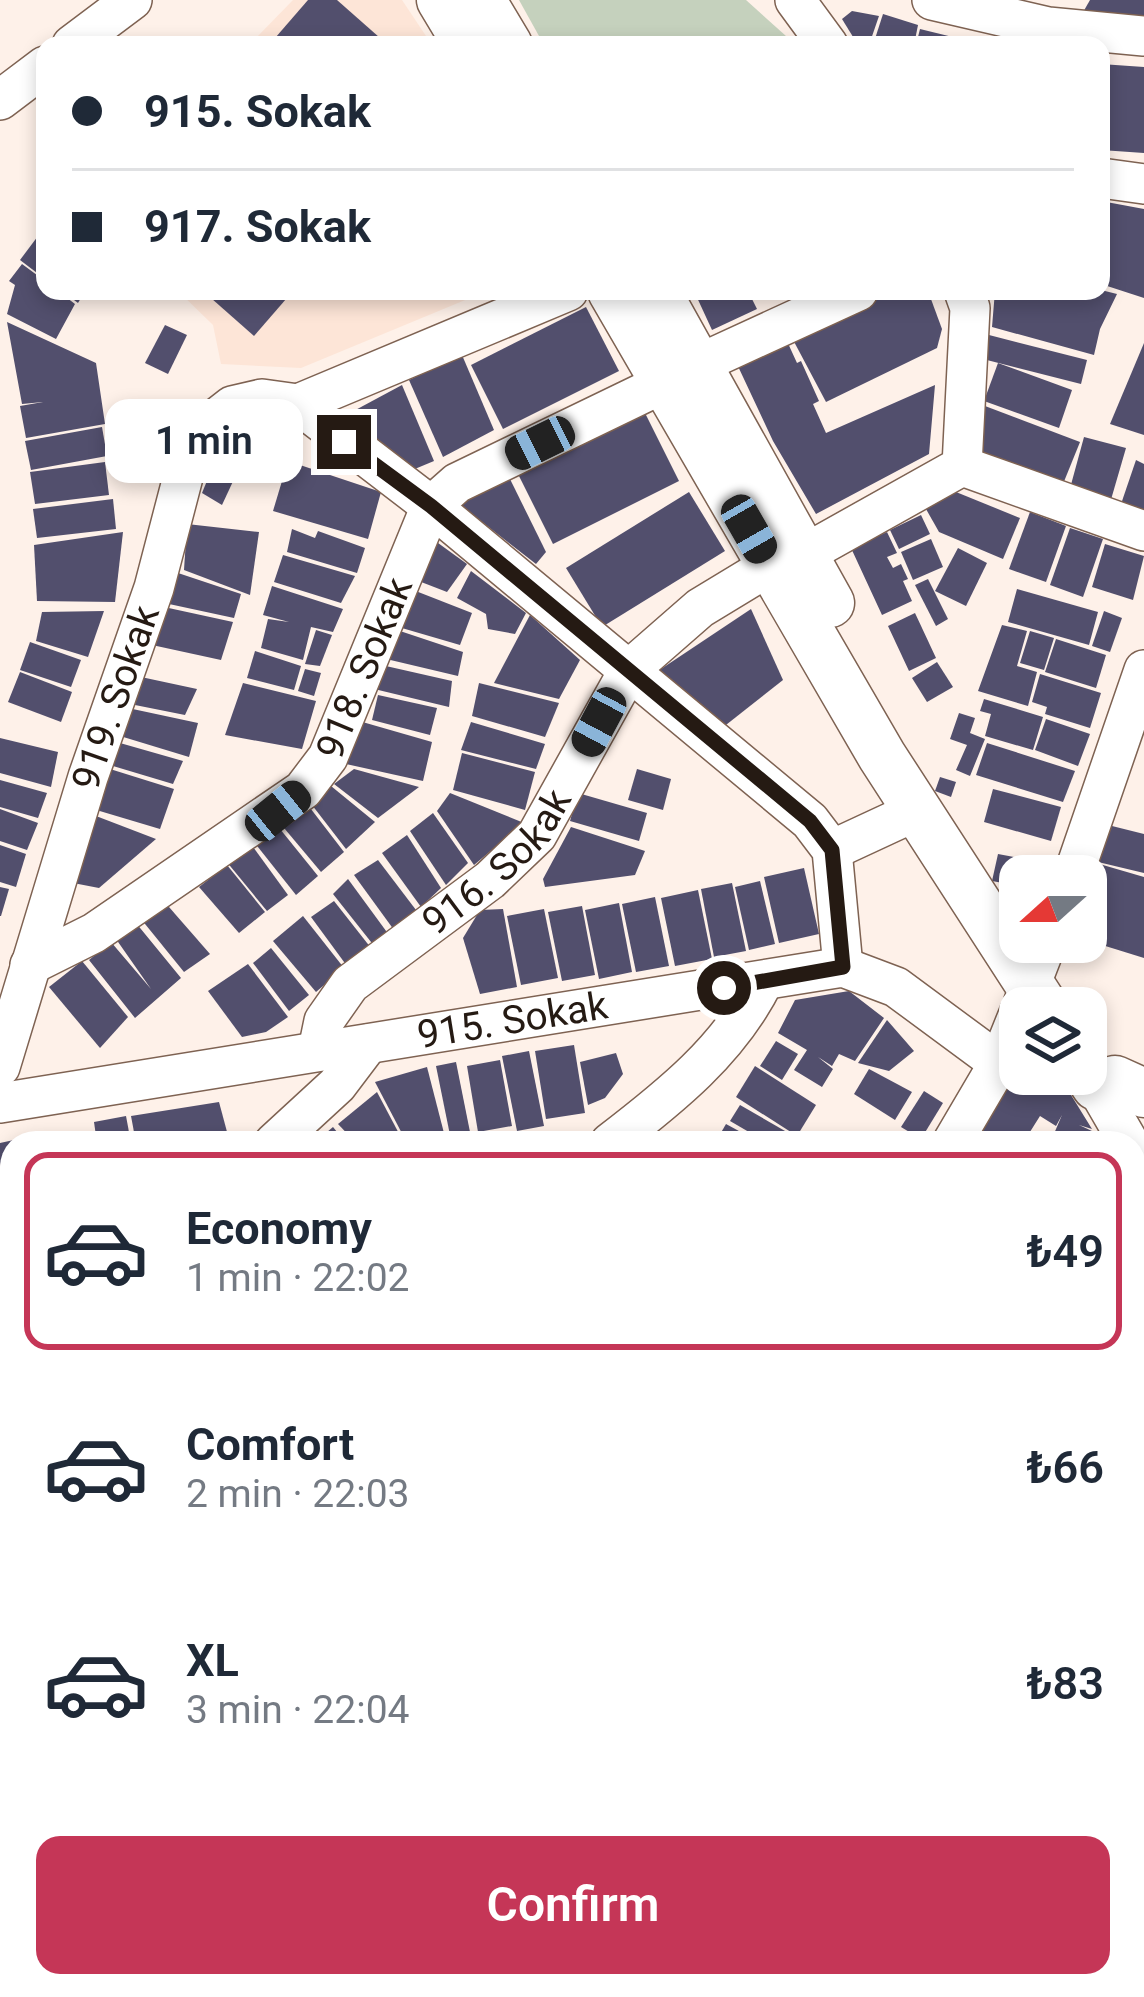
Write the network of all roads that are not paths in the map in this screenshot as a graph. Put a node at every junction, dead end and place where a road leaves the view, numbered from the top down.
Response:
1 (132, 0) edge
2 (441, 0) edge
3 (481, 0) edge
4 (795, 0) edge
5 (932, 0) edge
6 (1055, 14) edge
7 (85, 36) edge
8 (462, 36) edge
9 (503, 36) edge
10 (821, 36) edge
11 (1144, 37) edge
12 (36, 73) edge
13 (0, 100) edge
14 (1110, 179) edge
15 (1144, 184) edge
16 (546, 300) edge
17 (620, 300) edge
18 (659, 300) edge
19 (839, 300) edge
20 (967, 300) edge
21 (682, 374) junction
22 (298, 404) junction
23 (962, 466) junction
24 (431, 506) junction
25 (1144, 531) edge
26 (787, 560) junction
27 (629, 670) junction
28 (1144, 670) edge
29 (1137, 715) edge
30 (916, 811) junction
31 (832, 850) junction
32 (1081, 855) edge
33 (30, 965) junction
34 (843, 967) junction
35 (763, 982) junction
36 (1030, 987) edge
37 (368, 1045) junction
38 (318, 1050) junction
39 (999, 1063) joint
40 (0, 1067) edge
41 (1107, 1080) edge
42 (1144, 1093) edge
43 (1100, 1095) edge
44 (0, 1103) edge
45 (287, 1131) edge
46 (626, 1131) edge
47 (959, 1131) edge
48 (1120, 1131) edge

1 - 7 street
2 - 8 street
3 - 9 street
4 - 10 street
5 - 6 street
6 - 11 street
12 - 13 street
14 - 15 street
16 - 22 street
17 - 21 street
18 - 21 street
19 - 21 street
20 - 23 street
21 - 24 street
21 - 26 street
22 - 24 street
22 - 33 street, 919. Sokak
23 - 25 street
23 - 26 street, 916. Sokak
24 - 27 street
24 - 33 street, 918. Sokak
26 - 27 street, 916. Sokak
26 - 30 street
27 - 31 street
27 - 38 street, 916. Sokak
28 - 29 street
29 - 32 street
30 - 31 street
30 - 36 street
31 - 34 street
33 - 40 street, 919. Sokak
34 - 35 street, 915. Sokak
34 - 39 street
35 - 37 street, 915. Sokak
35 - 46 street
37 - 38 street, 915. Sokak
37 - 45 street
38 - 44 street, 915. Sokak
39 - 47 street
41 - 42 street
43 - 48 street

